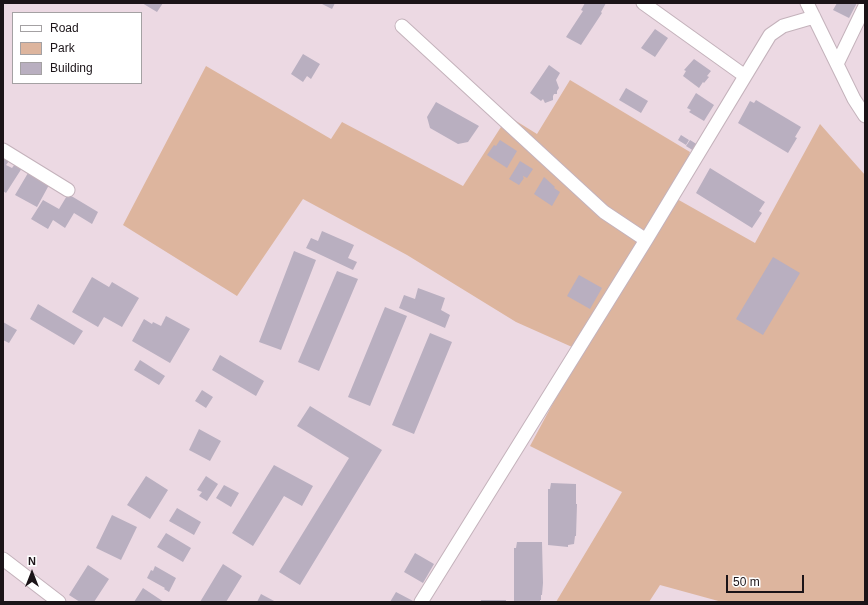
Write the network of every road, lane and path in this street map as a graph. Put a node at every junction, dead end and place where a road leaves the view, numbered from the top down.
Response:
1 (643, 3) edge
2 (806, 3) edge
3 (865, 6) edge
4 (814, 17) junction
5 (402, 26) dead end
6 (837, 64) junction
7 (745, 76) junction
8 (865, 116) edge
9 (3, 150) edge
10 (68, 190) dead end
11 (646, 240) junction
12 (3, 559) edge
13 (59, 602) edge
14 (421, 602) edge

1 - 7 street
2 - 4 street
3 - 6 street
4 - 6 street
4 - 7 street
5 - 11 street
6 - 8 street
7 - 11 street
9 - 10 street
11 - 14 street
12 - 13 street

